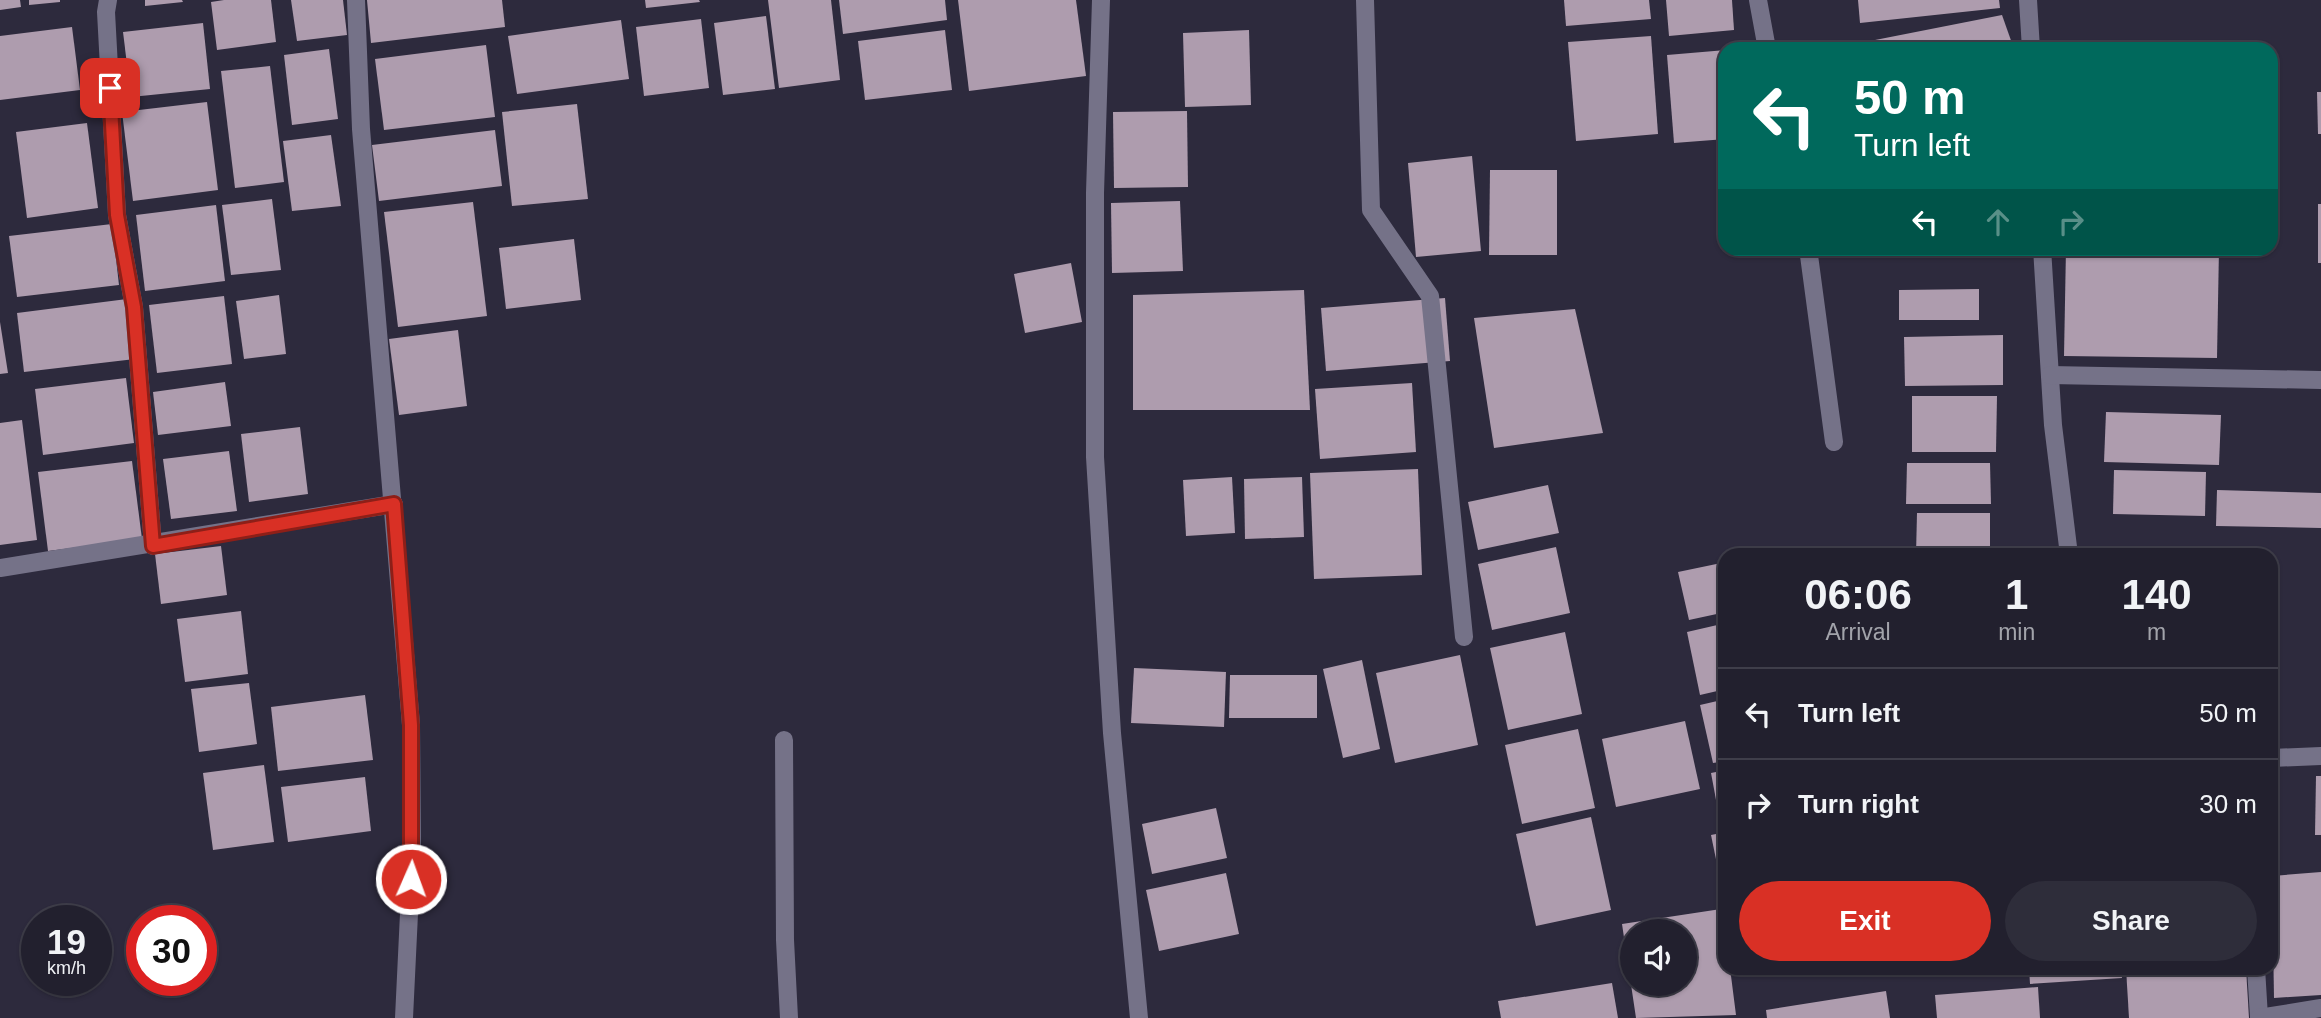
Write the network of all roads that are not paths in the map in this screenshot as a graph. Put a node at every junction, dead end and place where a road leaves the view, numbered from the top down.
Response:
1 (108, 0) edge
2 (356, 0) edge
3 (1101, 0) edge
4 (1365, 0) edge
5 (1758, 0) edge
6 (2028, 0) edge
7 (1766, 42) edge
8 (2031, 42) edge
9 (1809, 256) edge
10 (2043, 256) edge
11 (2050, 375) junction
12 (2321, 380) edge
13 (1834, 442) dead end
14 (394, 504) junction
15 (153, 546) junction
16 (2068, 548) edge
17 (0, 568) edge
18 (1464, 637) dead end
19 (784, 740) dead end
20 (2321, 756) edge
21 (2278, 758) edge
22 (2256, 975) edge
23 (2321, 1008) edge
24 (2259, 1017) edge
25 (404, 1018) edge
26 (789, 1018) edge
27 (1139, 1018) edge

1 - 15 street
2 - 14 street
3 - 27 street
4 - 18 street
5 - 7 street
6 - 8 street
9 - 13 street
10 - 11 street
11 - 12 street
11 - 16 street
14 - 15 street
14 - 25 street
15 - 17 street
19 - 26 street
20 - 21 street
22 - 24 street
23 - 24 street

